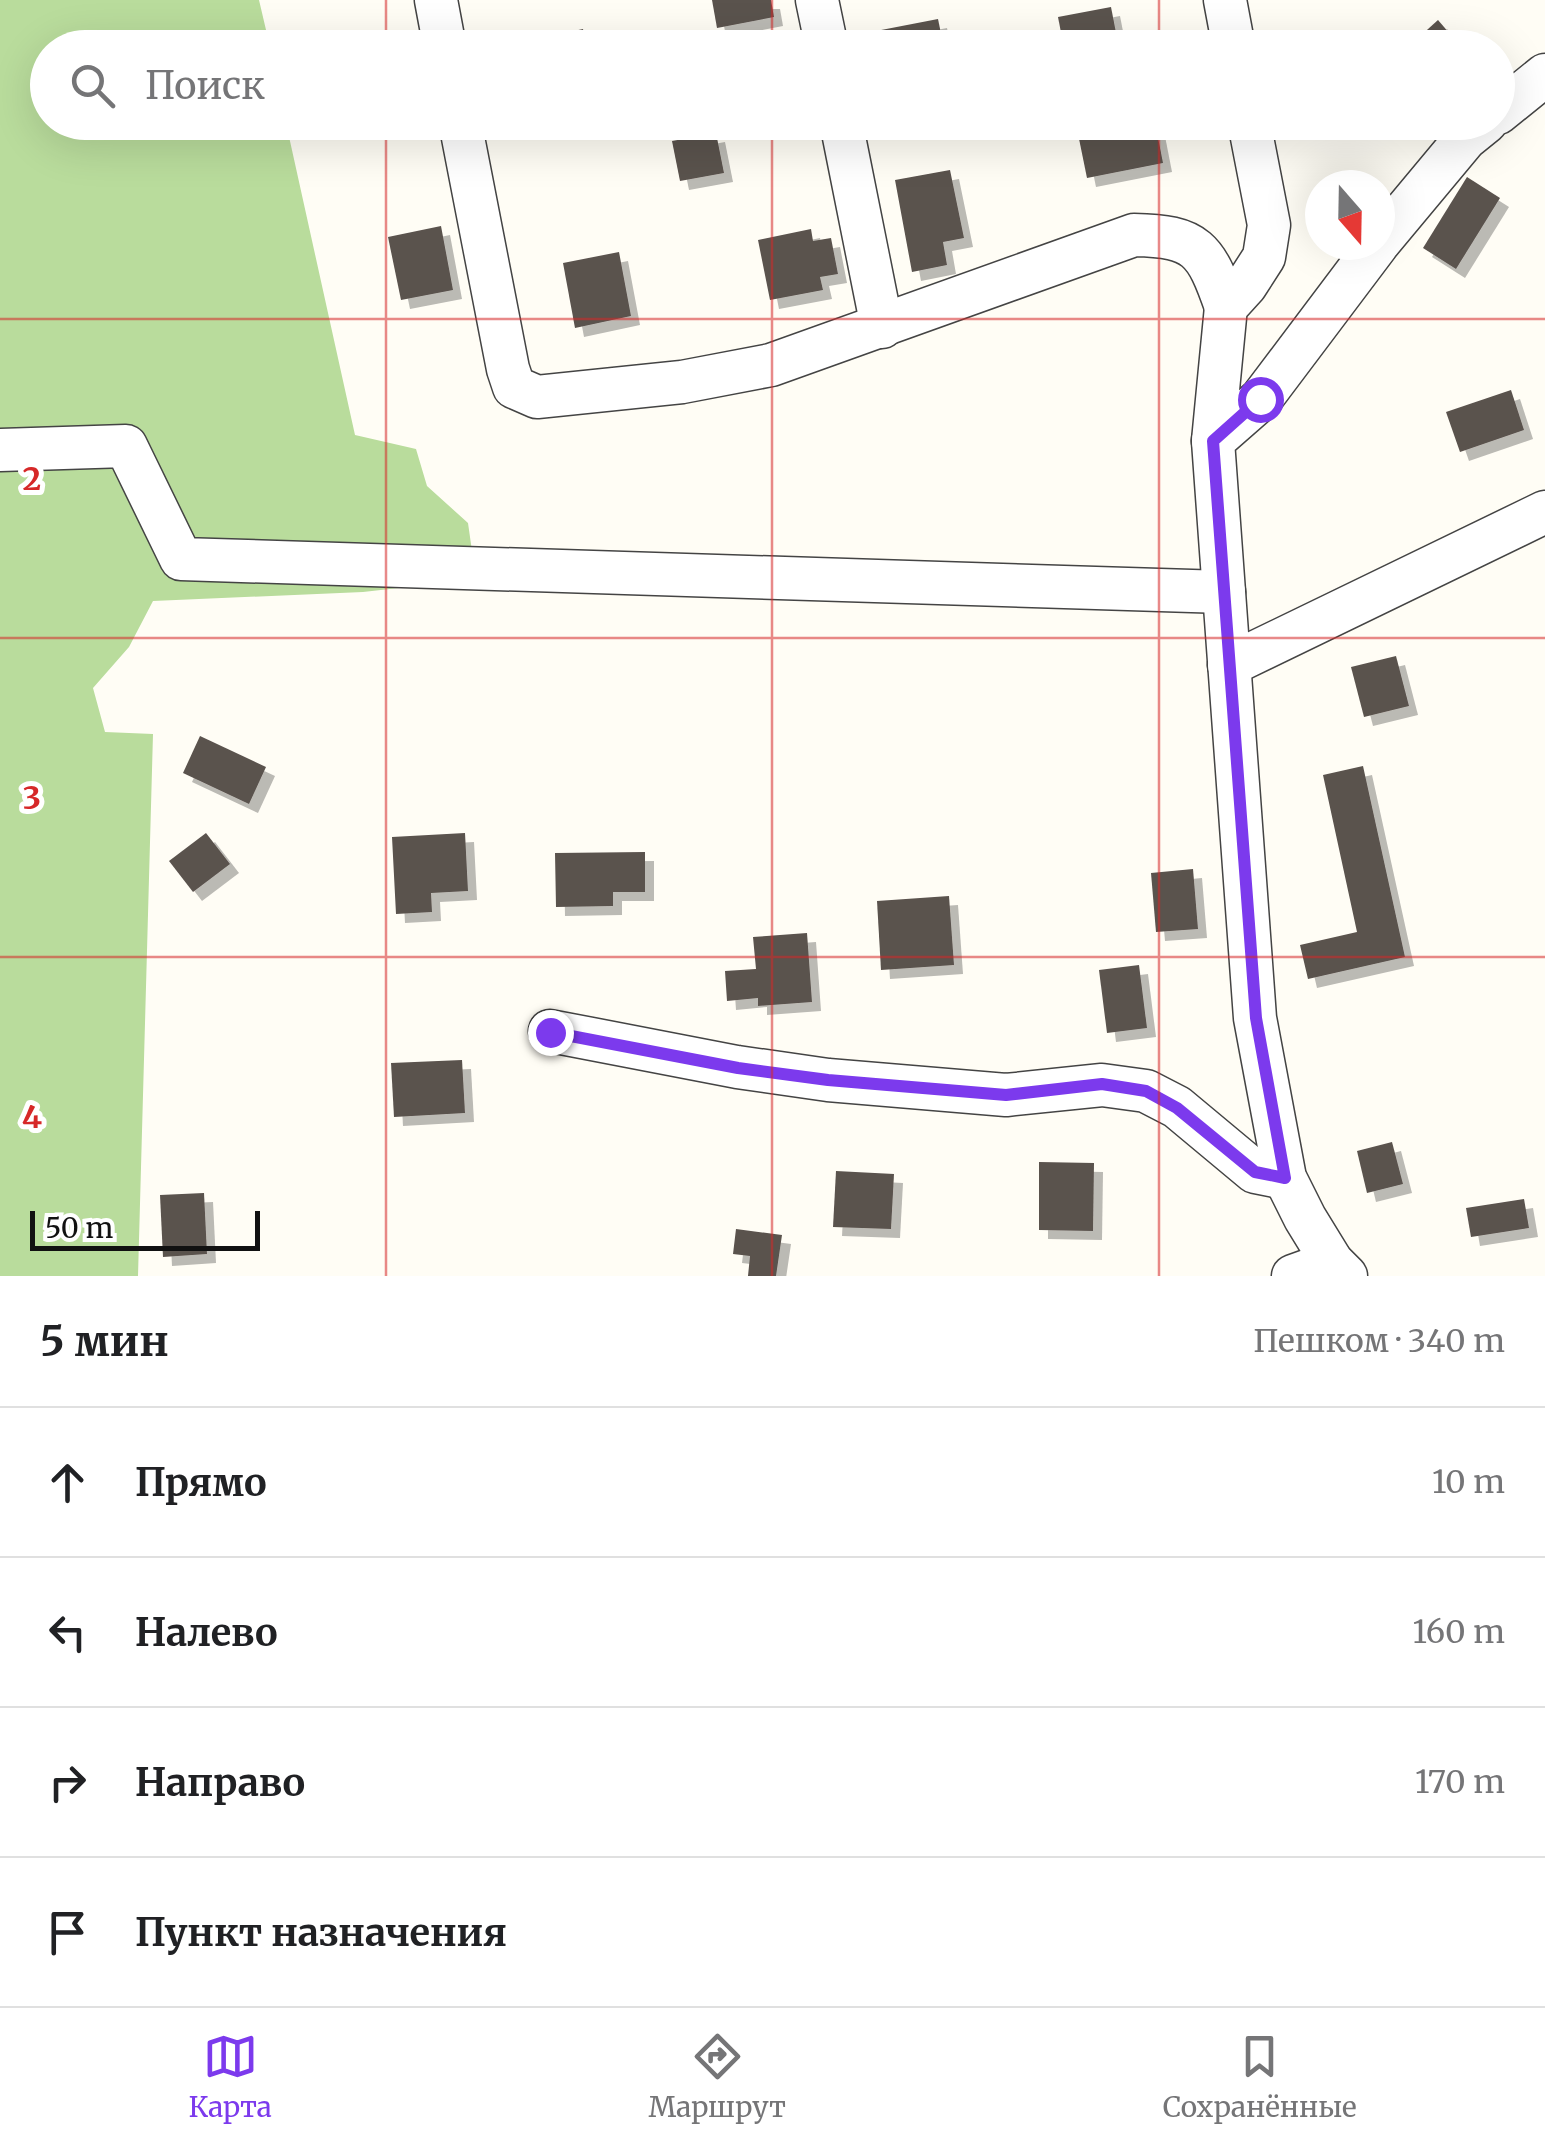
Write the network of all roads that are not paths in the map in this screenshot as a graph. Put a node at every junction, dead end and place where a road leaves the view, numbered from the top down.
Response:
1 (436, 0) edge
2 (817, 0) edge
3 (1225, 0) edge
4 (442, 30) edge
5 (823, 30) edge
6 (1231, 30) edge
7 (1545, 75) edge
8 (1515, 99) edge
9 (464, 140) edge
10 (846, 140) edge
11 (1252, 140) edge
12 (1464, 140) edge
13 (1395, 224) edge
14 (1366, 260) edge
15 (1226, 307) junction
16 (882, 327) junction
17 (1213, 441) junction
18 (0, 450) edge
19 (1545, 512) edge
20 (1224, 592) junction
21 (1229, 664) junction
22 (550, 1032) dead end
23 (1285, 1178) junction
24 (1339, 1269) edge
25 (1292, 1276) edge

1 - 4 street
2 - 5 street
3 - 6 street
7 - 8 street
9 - 16 street
10 - 16 street
11 - 15 street
12 - 13 street
14 - 17 street
15 - 16 street
15 - 17 street
17 - 20 street
18 - 20 street
19 - 21 street
20 - 21 street
21 - 23 street
22 - 23 street
23 - 24 street
24 - 25 street

